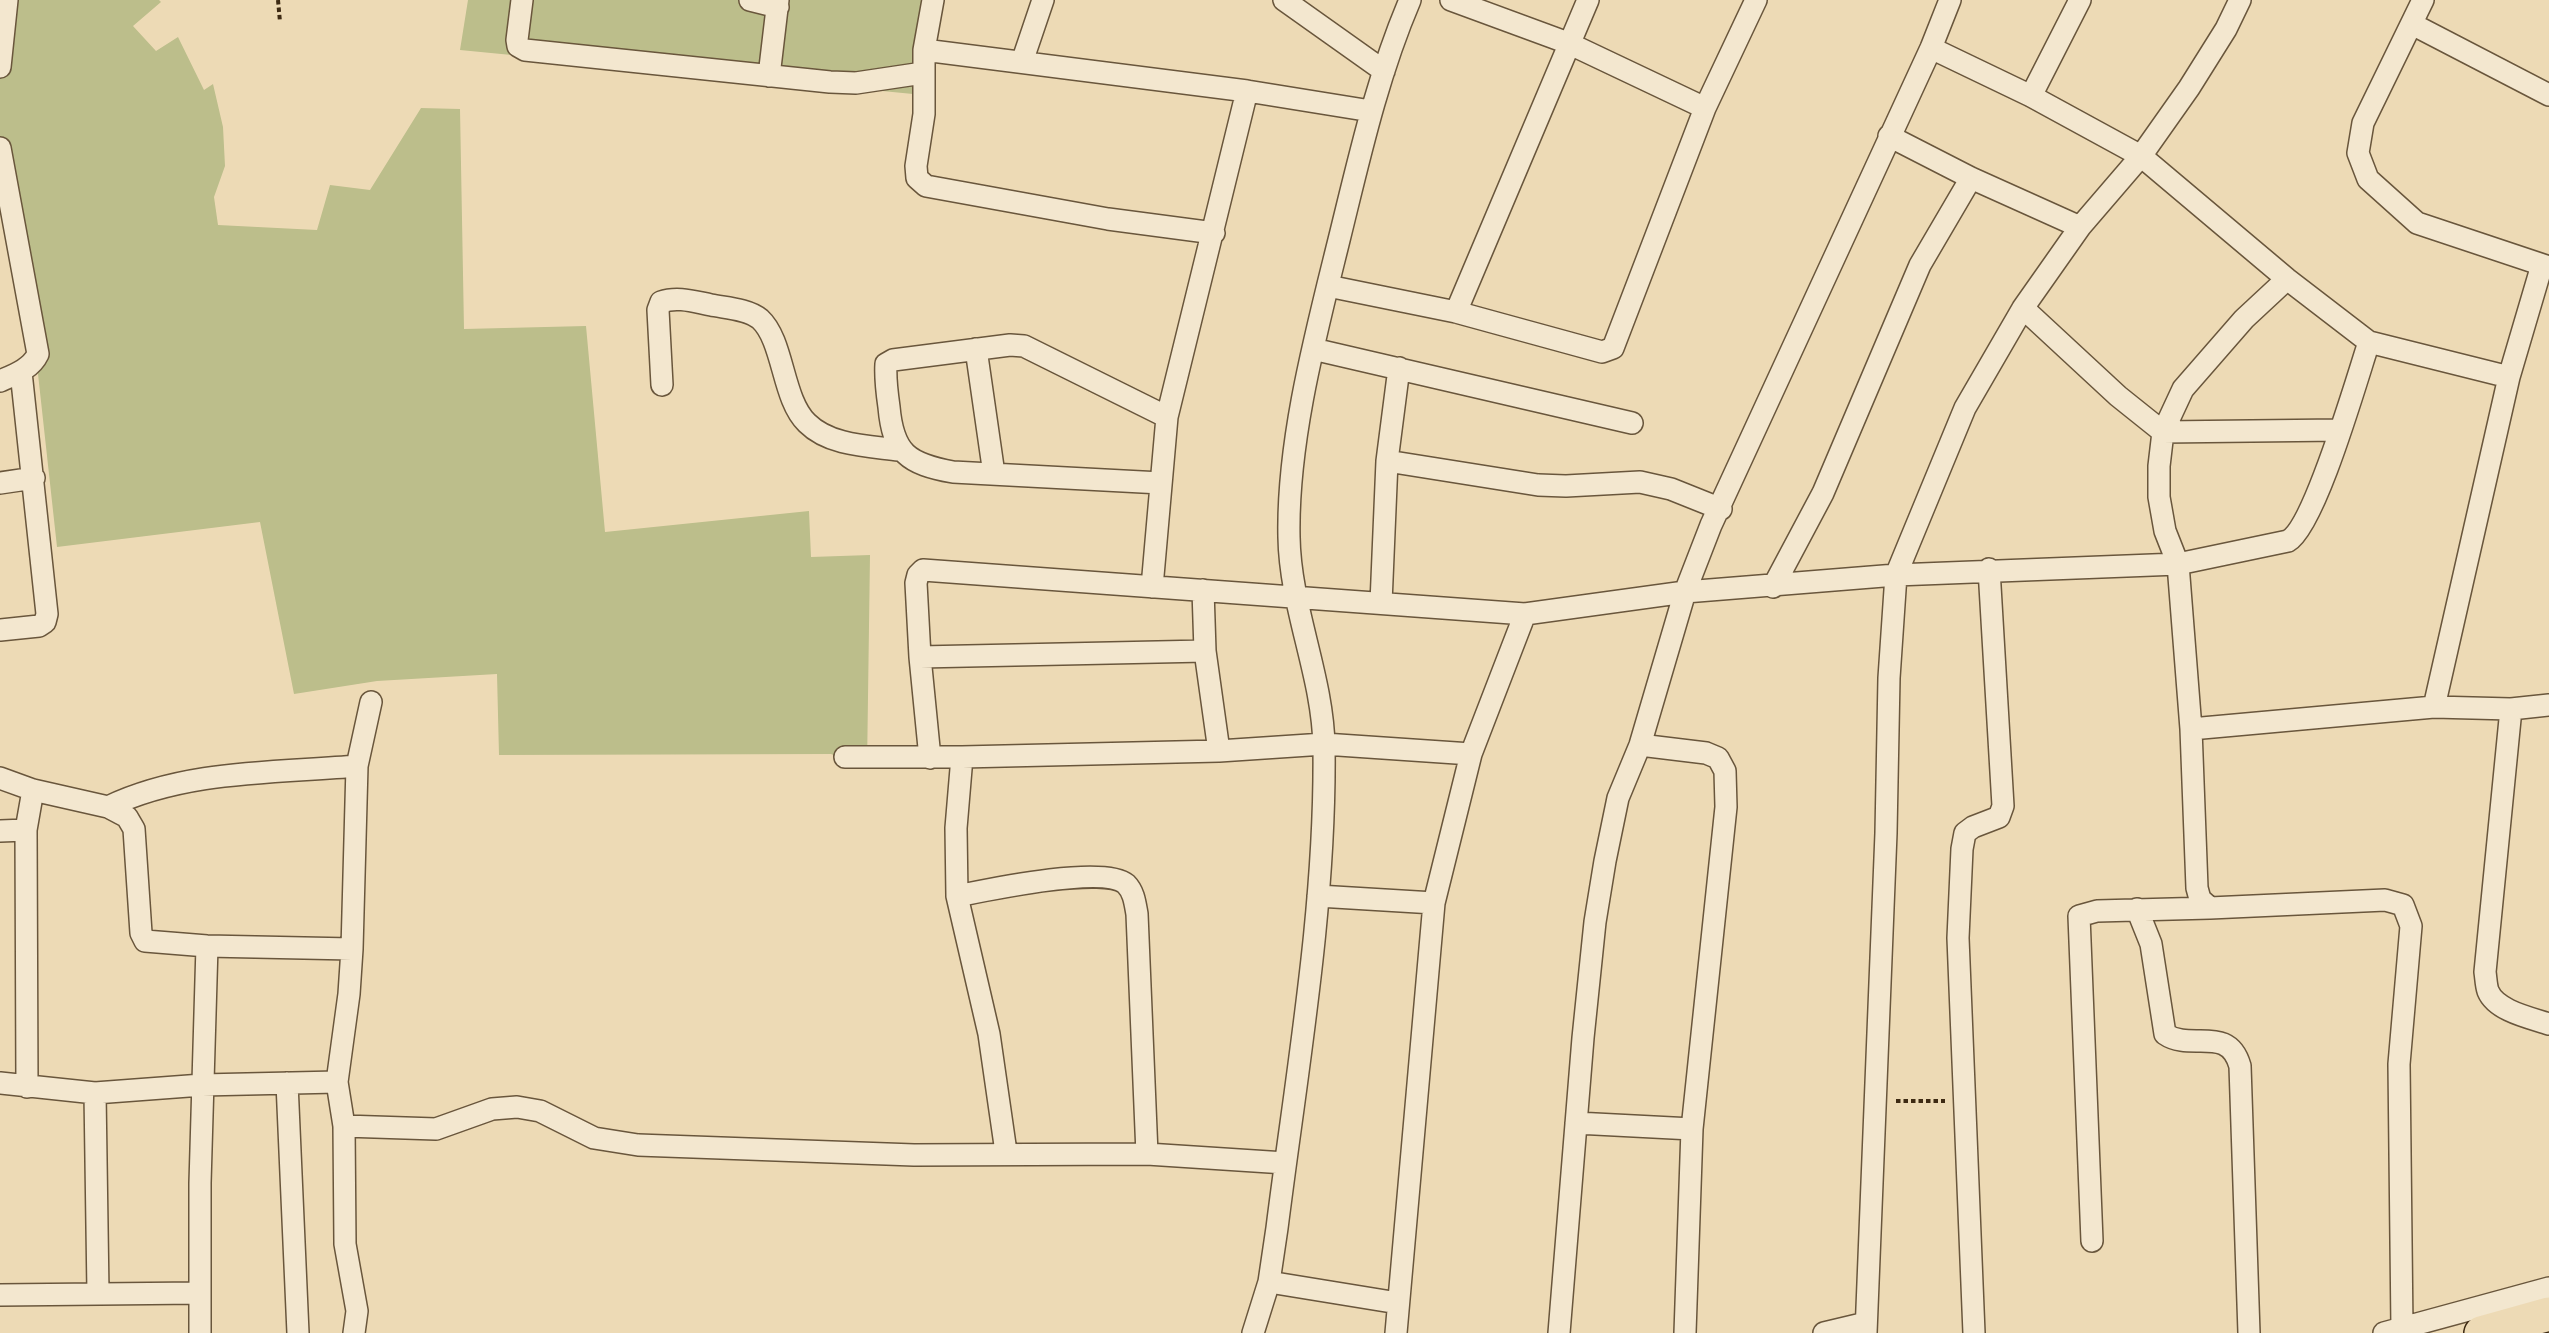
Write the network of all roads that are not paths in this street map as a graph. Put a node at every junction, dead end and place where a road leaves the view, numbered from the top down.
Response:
1 (7, 0) edge
2 (522, 0) edge
3 (750, 0) edge
4 (933, 0) edge
5 (1043, 0) edge
6 (1284, 0) edge
7 (1410, 0) edge
8 (1451, 0) edge
9 (1588, 0) edge
10 (1756, 0) edge
11 (1950, 0) edge
12 (2080, 0) edge
13 (2240, 0) edge
14 (2423, 0) edge
15 (778, 3) edge
16 (2412, 24) junction
17 (1568, 43) junction
18 (1931, 48) junction
19 (924, 50) junction
20 (1022, 62) junction
21 (0, 67) edge
22 (1384, 71) junction
23 (923, 74) junction
24 (769, 76) junction
25 (1247, 91) junction
26 (2549, 95) edge
27 (2031, 96) junction
28 (1705, 108) junction
29 (1371, 111) junction
30 (1889, 136) junction
31 (0, 148) edge
32 (2141, 156) junction
33 (1971, 178) junction
34 (2080, 227) junction
35 (1214, 233) junction
36 (2546, 266) edge
37 (2287, 279) junction
38 (1328, 286) junction
39 (2023, 308) junction
40 (1456, 312) junction
41 (2369, 342) junction
42 (976, 349) junction
43 (1313, 349) junction
44 (1400, 368) junction
45 (21, 372) junction
46 (2509, 377) junction
47 (0, 381) edge
48 (662, 385) dead end
49 (1167, 417) junction
50 (1632, 423) dead end
51 (2340, 430) junction
52 (2163, 432) junction
53 (899, 450) junction
54 (1387, 461) junction
55 (994, 474) junction
56 (34, 478) junction
57 (0, 483) edge
58 (1161, 483) junction
59 (1720, 509) junction
60 (2178, 564) junction
61 (1989, 569) junction
62 (1896, 575) junction
63 (1152, 587) junction
64 (1773, 587) junction
65 (1203, 590) junction
66 (1685, 592) junction
67 (1297, 598) junction
68 (1381, 603) junction
69 (1525, 614) junction
70 (0, 630) edge
71 (1205, 651) junction
72 (920, 657) junction
73 (371, 702) dead end
74 (2549, 705) edge
75 (2434, 707) junction
76 (2511, 709) junction
77 (2191, 729) junction
78 (1324, 744) junction
79 (1640, 745) junction
80 (1219, 751) junction
81 (1471, 754) junction
82 (845, 757) dead end
83 (962, 757) junction
84 (930, 758) junction
85 (357, 766) junction
86 (0, 778) edge
87 (33, 790) junction
88 (108, 807) junction
89 (27, 830) junction
90 (0, 831) edge
91 (957, 896) junction
92 (1318, 896) junction
93 (1434, 903) junction
94 (2210, 908) junction
95 (2137, 909) junction
96 (207, 946) junction
97 (352, 949) junction
98 (2549, 1024) edge
99 (337, 1082) junction
100 (0, 1083) edge
101 (287, 1083) junction
102 (202, 1085) junction
103 (27, 1087) junction
104 (94, 1093) junction
105 (1576, 1122) junction
106 (344, 1126) junction
107 (1692, 1129) junction
108 (1006, 1152) junction
109 (1147, 1154) junction
110 (1285, 1163) junction
111 (2092, 1241) dead end
112 (1269, 1282) junction
113 (2549, 1288) edge
114 (98, 1293) junction
115 (199, 1293) junction
116 (0, 1295) edge
117 (1398, 1303) junction
118 (2549, 1314) edge
119 (1866, 1328) edge
120 (2393, 1331) edge
121 (200, 1333) edge
122 (298, 1333) edge
123 (354, 1333) edge
124 (1253, 1333) edge
125 (1396, 1333) edge
126 (1559, 1333) edge
127 (1684, 1333) edge
128 (1824, 1333) edge
129 (1974, 1333) edge
130 (2249, 1333) edge
131 (2481, 1333) edge

1 - 21 street
2 - 24 street
3 - 15 street
4 - 19 street
5 - 20 street
6 - 22 street
7 - 22 street
8 - 17 street
9 - 17 street
10 - 28 street
11 - 18 street
12 - 27 street
13 - 32 street
14 - 16 street
15 - 24 street
16 - 26 street
16 - 36 street
17 - 28 street
17 - 40 street
18 - 27 street
18 - 30 street
19 - 20 street
19 - 23 street
20 - 25 street
22 - 29 street
23 - 24 street
23 - 35 street
25 - 29 street
25 - 35 street
27 - 32 street
28 - 40 street
29 - 38 street
30 - 33 street
30 - 59 street
31 - 45 street
32 - 34 street
32 - 37 street
33 - 34 street
33 - 64 street
34 - 39 street
35 - 49 street
36 - 46 street
37 - 41 street
37 - 52 street
38 - 40 street
38 - 43 street
39 - 52 street
39 - 62 street
41 - 46 street
41 - 51 street
42 - 49 street
42 - 53 street
42 - 55 street
43 - 44 street
43 - 67 street
44 - 50 street
44 - 54 street
45 - 47 street
45 - 56 street
46 - 75 street
48 - 53 street
49 - 58 street
51 - 52 street
51 - 60 street
52 - 60 street
53 - 55 street
54 - 59 street
54 - 68 street
55 - 58 street
56 - 57 street
56 - 70 street
58 - 63 street
59 - 66 street
60 - 61 street
60 - 77 street
61 - 62 street
61 - 129 street
62 - 64 street
62 - 119 street
63 - 65 street
63 - 72 street
64 - 66 street
65 - 67 street
65 - 71 street
66 - 69 street
66 - 79 street
67 - 68 street
67 - 78 street
68 - 69 street
69 - 81 street
71 - 72 street
71 - 80 street
72 - 84 street
73 - 85 street
74 - 76 street
75 - 76 street
75 - 77 street
76 - 98 street
77 - 94 street
78 - 80 street
78 - 81 street
78 - 92 street
79 - 105 street
79 - 107 street
80 - 83 street
81 - 93 street
82 - 84 street
83 - 84 street
83 - 91 street
85 - 88 street
85 - 97 street
86 - 87 street
87 - 88 street
87 - 89 street
88 - 96 street
89 - 90 street
89 - 103 street
91 - 108 street
91 - 109 street
92 - 93 street
92 - 110 street
93 - 117 street
94 - 95 street
94 - 120 street
95 - 111 street
95 - 130 street
96 - 97 street
96 - 102 street
97 - 99 street
99 - 101 street
99 - 106 street
100 - 103 street
101 - 102 street
101 - 122 street
102 - 104 street
102 - 115 street
103 - 104 street
104 - 114 street
105 - 107 street
105 - 126 street
106 - 108 street
106 - 123 street
107 - 127 street
108 - 109 street
109 - 110 street
110 - 112 street
112 - 117 street
112 - 124 street
113 - 120 street
114 - 115 street
114 - 116 street
115 - 121 street
117 - 125 street
118 - 131 main road
119 - 128 street

